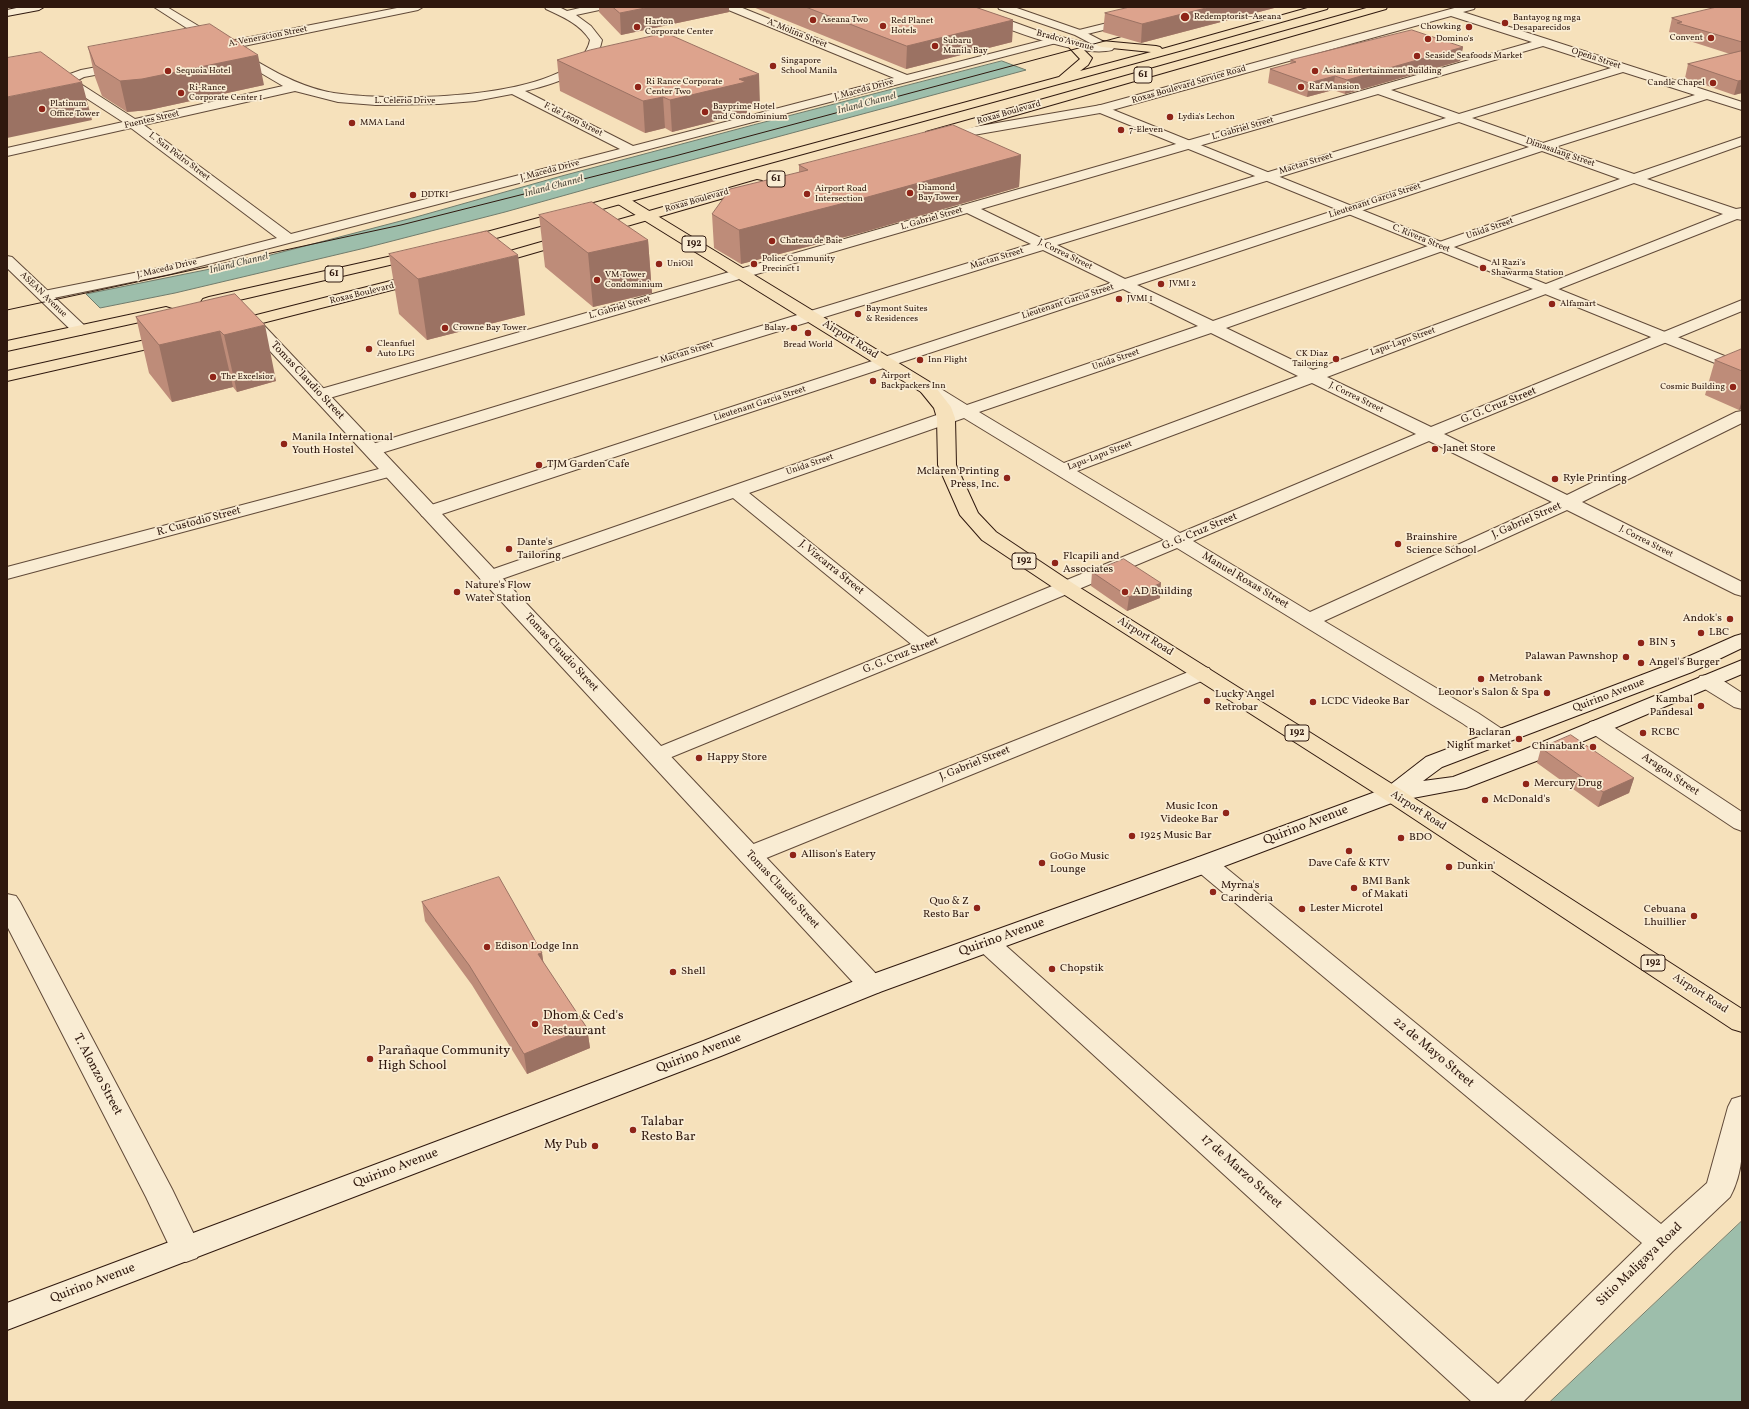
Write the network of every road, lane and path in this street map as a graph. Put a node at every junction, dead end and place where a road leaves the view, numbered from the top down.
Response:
1 (39, 7) edge
2 (159, 7) edge
3 (418, 7) edge
4 (550, 7) edge
5 (600, 7) edge
6 (730, 7) edge
7 (962, 7) edge
8 (1003, 7) edge
9 (1186, 7) edge
10 (1323, 7) edge
11 (1382, 7) edge
12 (1470, 7) edge
13 (1450, 12) junction
14 (7, 13) edge
15 (567, 14) junction
16 (1079, 33) junction
17 (1056, 40) junction
18 (1544, 42) junction
19 (1072, 44) junction
20 (1102, 44) junction
21 (224, 46) junction
22 (1179, 48) junction
23 (201, 51) edge
24 (135, 64) edge
25 (1622, 68) junction
26 (908, 78) junction
27 (1062, 80) junction
28 (296, 87) junction
29 (513, 90) junction
30 (1378, 90) junction
31 (1706, 95) junction
32 (1742, 106) edge
33 (1101, 109) junction
34 (1459, 118) junction
35 (133, 124) junction
36 (920, 139) joint
37 (1742, 141) edge
38 (1188, 145) junction
39 (1542, 147) junction
40 (632, 150) junction
41 (7, 152) edge
42 (1266, 176) junction
43 (1634, 178) junction
44 (768, 181) edge
45 (623, 200) junction
46 (969, 208) junction
47 (1349, 210) junction
48 (1740, 214) edge
49 (648, 215) junction
50 (288, 239) junction
51 (1043, 245) junction
52 (1439, 246) junction
53 (448, 247) edge
54 (432, 250) edge
55 (7, 260) edge
56 (471, 266) edge
57 (740, 273) junction
58 (13, 274) edge
59 (434, 276) edge
60 (1123, 284) junction
61 (1546, 290) junction
62 (44, 296) junction
63 (1742, 305) edge
64 (193, 306) edge
65 (178, 309) edge
66 (810, 315) junction
67 (251, 321) junction
68 (1212, 327) junction
69 (80, 330) junction
70 (213, 330) edge
71 (184, 337) edge
72 (1665, 338) junction
73 (7, 346) edge
74 (887, 362) junction
75 (1742, 369) edge
76 (7, 376) edge
77 (1311, 376) junction
78 (928, 388) junction
79 (320, 395) junction
80 (966, 411) junction
81 (1742, 416) edge
82 (946, 418) junction
83 (1430, 434) junction
84 (372, 450) junction
85 (1063, 470) junction
86 (390, 471) junction
87 (736, 491) junction
88 (1568, 502) junction
89 (429, 512) junction
90 (1178, 541) junction
91 (7, 573) edge
92 (489, 577) junction
93 (1066, 588) junction
94 (1742, 590) edge
95 (1309, 620) junction
96 (1742, 640) edge
97 (926, 646) junction
98 (1742, 666) edge
99 (1201, 673) junction
100 (1708, 681) junction
101 (1742, 702) edge
102 (1598, 727) junction
103 (1500, 738) junction
104 (657, 756) junction
105 (1392, 794) junction
106 (1742, 823) edge
107 (750, 855) junction
108 (1205, 864) junction
109 (7, 902) edge
110 (987, 943) junction
111 (872, 985) junction
112 (1742, 1022) edge
113 (1742, 1107) edge
114 (1662, 1242) junction
115 (186, 1249) junction
116 (7, 1317) edge
117 (1495, 1402) edge
118 (1501, 1402) edge

1 - 14 street
2 - 21 street, L. Celerio Drive
3 - 21 street, A. Veneracion Street
4 - 15 street, L. Celerio Drive
5 - 15 street
6 - 26 street, A. Molina Street
7 - 17 street, Bradco Avenue
8 - 16 street, Bradco Avenue
9 - 16 street
10 - 22 main road, Roxas Boulevard / 61
11 - 36 main road, Roxas Boulevard / 61
12 - 13 street, Roxas Boulevard Service Road
13 - 18 street, Opeña Street
13 - 33 street, Roxas Boulevard Service Road
15 - 29 street, L. Celerio Drive
16 - 20 street, Bradco Avenue
17 - 19 street, Bradco Avenue
17 - 26 street, J. Maceda Drive
18 - 25 street, Opeña Street
18 - 30 street, L. Gabriel Street
19 - 20 street, Bradco Avenue
19 - 27 main road
20 - 22 main road
21 - 23 street, A. Veneracion Street
21 - 28 street, L. Celerio Drive
22 - 27 main road, Roxas Boulevard / 61
24 - 35 street, L. San Pedro Street
25 - 31 street, Opeña Street
25 - 34 street, Mactan Street
26 - 40 street, J. Maceda Drive
27 - 45 main road, Roxas Boulevard / 61
28 - 29 street, L. Celerio Drive
28 - 35 street, Fuentes Street
29 - 40 street, F. de Leon Street
30 - 34 street, Dimasalang Street
30 - 38 street, L. Gabriel Street
31 - 32 street, Opeña Street
31 - 39 street, Lieutenant Garcia Street
33 - 36 street, Roxas Boulevard Service Road
33 - 38 street, C. Rivera Street
34 - 39 street, Dimasalang Street
34 - 42 street, Mactan Street
35 - 41 street, Fuentes Street
35 - 50 street, L. San Pedro Street
37 - 43 street, Unida Street
38 - 42 street, C. Rivera Street
38 - 46 street, L. Gabriel Street
39 - 43 street, Dimasalang Street
39 - 47 street, Lieutenant Garcia Street
40 - 50 street, J. Maceda Drive
42 - 47 street, C. Rivera Street
42 - 51 street, Mactan Street
43 - 48 street, Dimasalang Street
43 - 52 street, Unida Street
44 - 49 main road, Roxas Boulevard / 61
45 - 49 main road, Airport Road / 192
45 - 53 main road, Roxas Boulevard / 61
46 - 51 street, J. Correa Street
46 - 57 street, L. Gabriel Street
47 - 52 street, C. Rivera Street
47 - 60 street, Lieutenant Garcia Street
48 - 61 street, Lapu-Lapu Street
49 - 56 main road, Roxas Boulevard / 61
49 - 57 main road, Airport Road / 192
50 - 62 street, J. Maceda Drive
51 - 60 street, J. Correa Street
51 - 66 street, Mactan Street
52 - 61 street, C. Rivera Street
52 - 68 street, Unida Street
54 - 64 main road, 61
55 - 58 street, ASEAN Avenue
57 - 66 main road, Airport Road / 192
57 - 79 street, L. Gabriel Street
58 - 62 street, ASEAN Avenue
59 - 67 main road, Roxas Boulevard / 61
60 - 68 street, J. Correa Street
60 - 74 street, Lieutenant Garcia Street
61 - 72 street, C. Rivera Street
61 - 77 street, Lapu-Lapu Street
62 - 69 street, ASEAN Avenue
63 - 72 street, G. G. Cruz Street
65 - 69 main road
66 - 74 main road, Airport Road / 192
66 - 84 street, Mactan Street
67 - 70 main road, Roxas Boulevard / 61
67 - 79 street, Tomas Claudio Street
68 - 77 street, J. Correa Street
68 - 80 street, Unida Street
69 - 73 main road
71 - 76 main road
72 - 75 street, C. Rivera Street
72 - 83 street, G. G. Cruz Street
74 - 78 main road, Airport Road / 192
74 - 89 street, Lieutenant Garcia Street
77 - 83 street, J. Correa Street
77 - 85 street, Lapu-Lapu Street
78 - 80 street, Manuel Roxas Street
78 - 82 main road, Airport Road / 192
79 - 84 street, Tomas Claudio Street
80 - 82 street, Unida Street
80 - 85 street, Manuel Roxas Street
81 - 88 street, J. Gabriel Street
82 - 87 street, Unida Street
82 - 93 main road, Airport Road / 192
83 - 88 street, J. Correa Street
83 - 90 street, G. G. Cruz Street
84 - 86 street, Tomas Claudio Street
85 - 90 street, Manuel Roxas Street
86 - 89 street, Tomas Claudio Street
86 - 91 street, R. Custodio Street
87 - 92 street, Unida Street
87 - 97 street, J. Vizcarra Street
88 - 94 street, J. Correa Street
88 - 95 street, J. Gabriel Street
89 - 92 street, Tomas Claudio Street
90 - 93 street, G. G. Cruz Street
90 - 95 street, Manuel Roxas Street
92 - 104 street, Tomas Claudio Street
93 - 97 street, G. G. Cruz Street
93 - 99 main road, Airport Road / 192
95 - 103 street, Manuel Roxas Street
96 - 103 street, Quirino Avenue
97 - 104 street, G. G. Cruz Street
98 - 100 street, Quirino Avenue
99 - 105 main road, Airport Road / 192
99 - 107 street, J. Gabriel Street
100 - 101 street
100 - 102 street, Quirino Avenue
102 - 105 street, Quirino Avenue
102 - 106 street, Aragon Street
103 - 105 street, Quirino Avenue
104 - 107 street, Tomas Claudio Street
105 - 108 street, Quirino Avenue
105 - 112 main road, Airport Road / 192
107 - 111 street, Tomas Claudio Street
108 - 110 street, Quirino Avenue
108 - 114 street, 22 de Mayo Street
109 - 115 street, T. Alonzo Street
110 - 111 street, Quirino Avenue
110 - 117 street, 17 de Marzo Street
111 - 115 street, Quirino Avenue
113 - 114 street, Sitio Maligaya Road
114 - 118 street, Sitio Maligaya Road
115 - 116 street, Quirino Avenue

